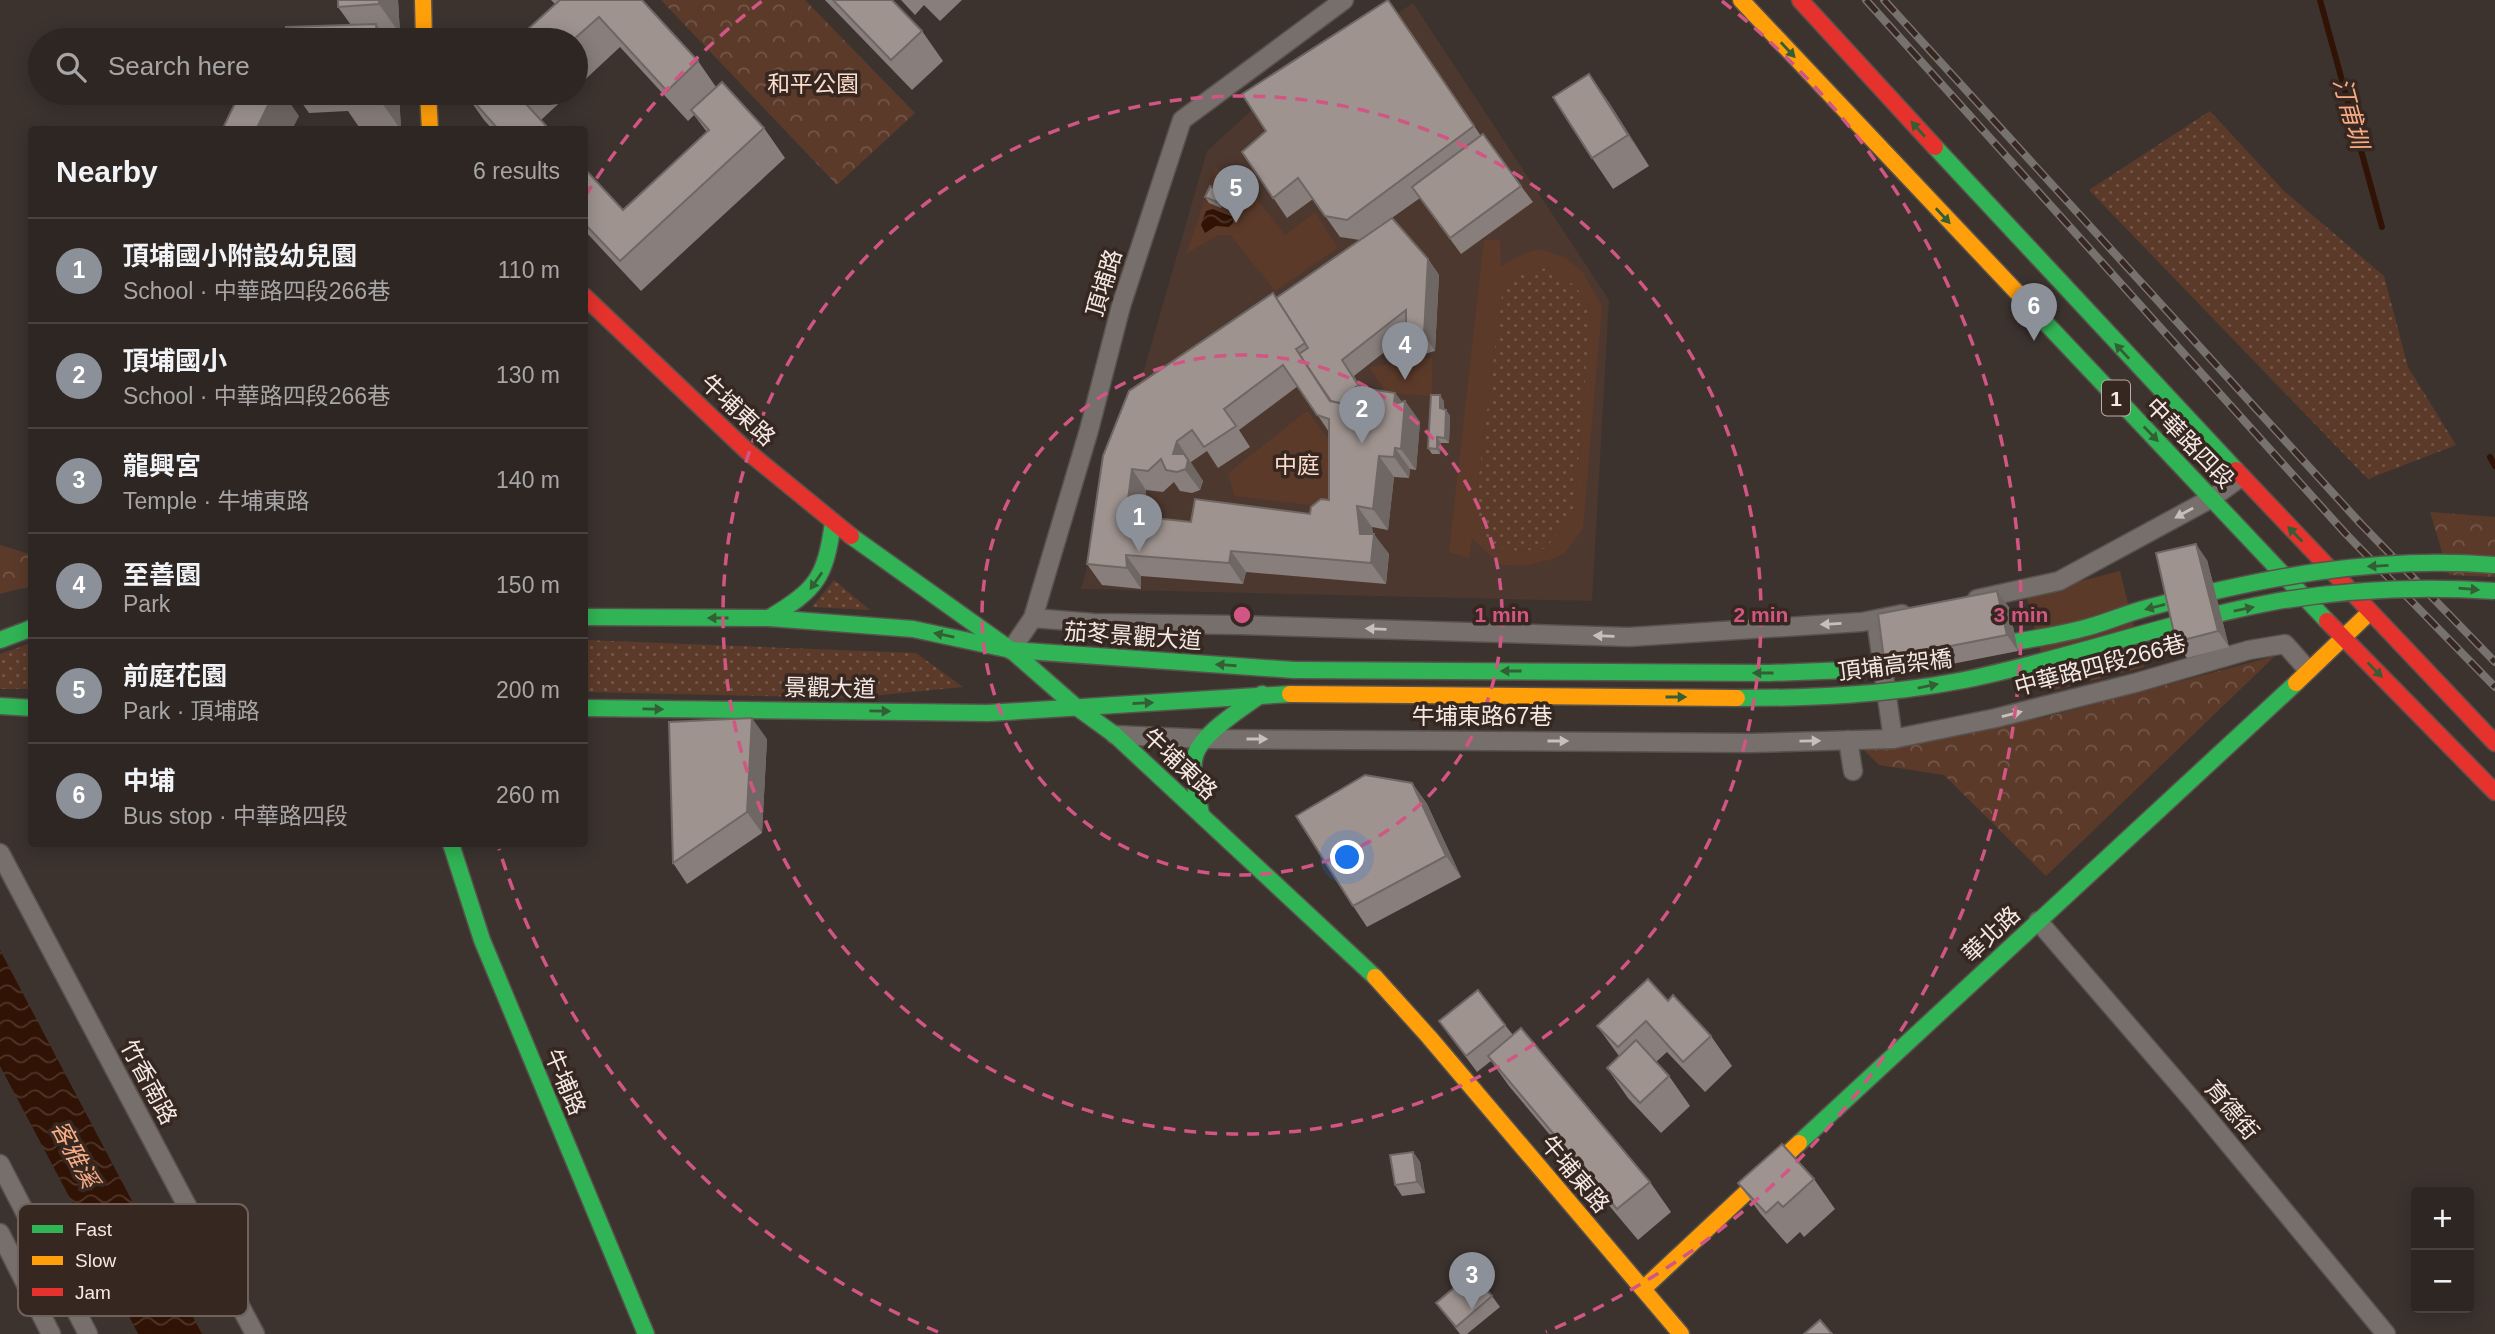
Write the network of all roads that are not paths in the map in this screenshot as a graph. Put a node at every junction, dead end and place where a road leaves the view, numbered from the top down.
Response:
1 (423, 0) edge
2 (1344, 0) edge
3 (1741, 0) edge
4 (1800, 0) edge
5 (424, 28) edge
6 (429, 105) edge
7 (430, 126) edge
8 (588, 300) edge
9 (2241, 477) junction
10 (2212, 498) junction
11 (833, 523) junction
12 (2495, 565) edge
13 (2495, 591) edge
14 (1955, 603) edge
15 (1915, 611) edge
16 (2370, 612) junction
17 (588, 617) edge
18 (768, 618) junction
19 (1033, 618) junction
20 (1876, 620) junction
21 (28, 629) edge
22 (0, 639) edge
23 (2344, 639) junction
24 (1011, 650) junction
25 (1968, 650) edge
26 (1927, 658) edge
27 (1294, 670) joint
28 (2308, 670) junction
29 (1262, 694) junction
30 (0, 706) edge
31 (1075, 706) junction
32 (28, 708) edge
33 (588, 708) edge
34 (1115, 735) junction
35 (1207, 739) junction
36 (1893, 739) junction
37 (1848, 740) junction
38 (2495, 743) edge
39 (1853, 771) dead end
40 (2495, 792) edge
41 (1201, 814) junction
42 (452, 847) edge
43 (0, 853) edge
44 (2038, 921) junction
45 (0, 1164) edge
46 (21, 1204) edge
47 (186, 1204) edge
48 (0, 1233) edge
49 (18, 1269) edge
50 (1643, 1289) junction
51 (42, 1316) edge
52 (79, 1316) edge
53 (245, 1316) edge
54 (51, 1334) edge
55 (88, 1334) edge
56 (255, 1334) edge
57 (646, 1334) edge
58 (1681, 1334) edge
59 (2386, 1334) edge

1 - 5 street
2 - 19 street, 頂埔路
3 -> 10 street, 中華路四段 / 1
9 -> 4 street, 中華路四段 / 1
6 - 7 street
8 - 11 street, 牛埔東路
9 - 10 street
16 -> 9 street, 中華路四段 / 1
10 -> 14 street
10 - 23 street, 中華路四段 / 1
11 -> 18 street
11 - 24 street, 牛埔東路
12 -> 25 street, 頂埔高架橋, bridge
29 -> 13 street, 頂埔高架橋, bridge
15 - 20 street
16 - 23 street, 華北路
16 - 38 street, 中華路四段 / 1
18 -> 17 street
24 -> 18 street
20 -> 19 street
19 - 24 street, 頂埔路
20 - 36 street
21 - 22 street
23 - 28 street, 華北路
23 -> 40 street, 中華路四段 / 1
27 -> 24 street, 茄苳景觀大道
24 - 31 street, 牛埔東路
26 -> 27 street, 頂埔高架橋, bridge
36 -> 28 street, 中華路四段266巷
28 - 44 street, 華北路
31 -> 29 street
29 - 35 street
30 - 32 street
33 -> 31 street, 景觀大道
31 - 34 street, 牛埔東路
34 - 35 street, 牛埔東路67巷
34 - 41 street, 牛埔東路
35 -> 37 street, 牛埔東路67巷
35 - 41 street
36 - 37 street, 中華路四段266巷
37 - 39 street
41 - 50 street, 牛埔東路
42 - 57 street, 牛埔路
43 - 47 street, 竹香南路
44 - 50 street, 華北路
44 - 59 street, 育德街
45 - 46 street
48 - 49 street
50 - 58 street, 牛埔東路
51 - 54 street
52 - 55 street
53 - 56 street, 竹香南路

